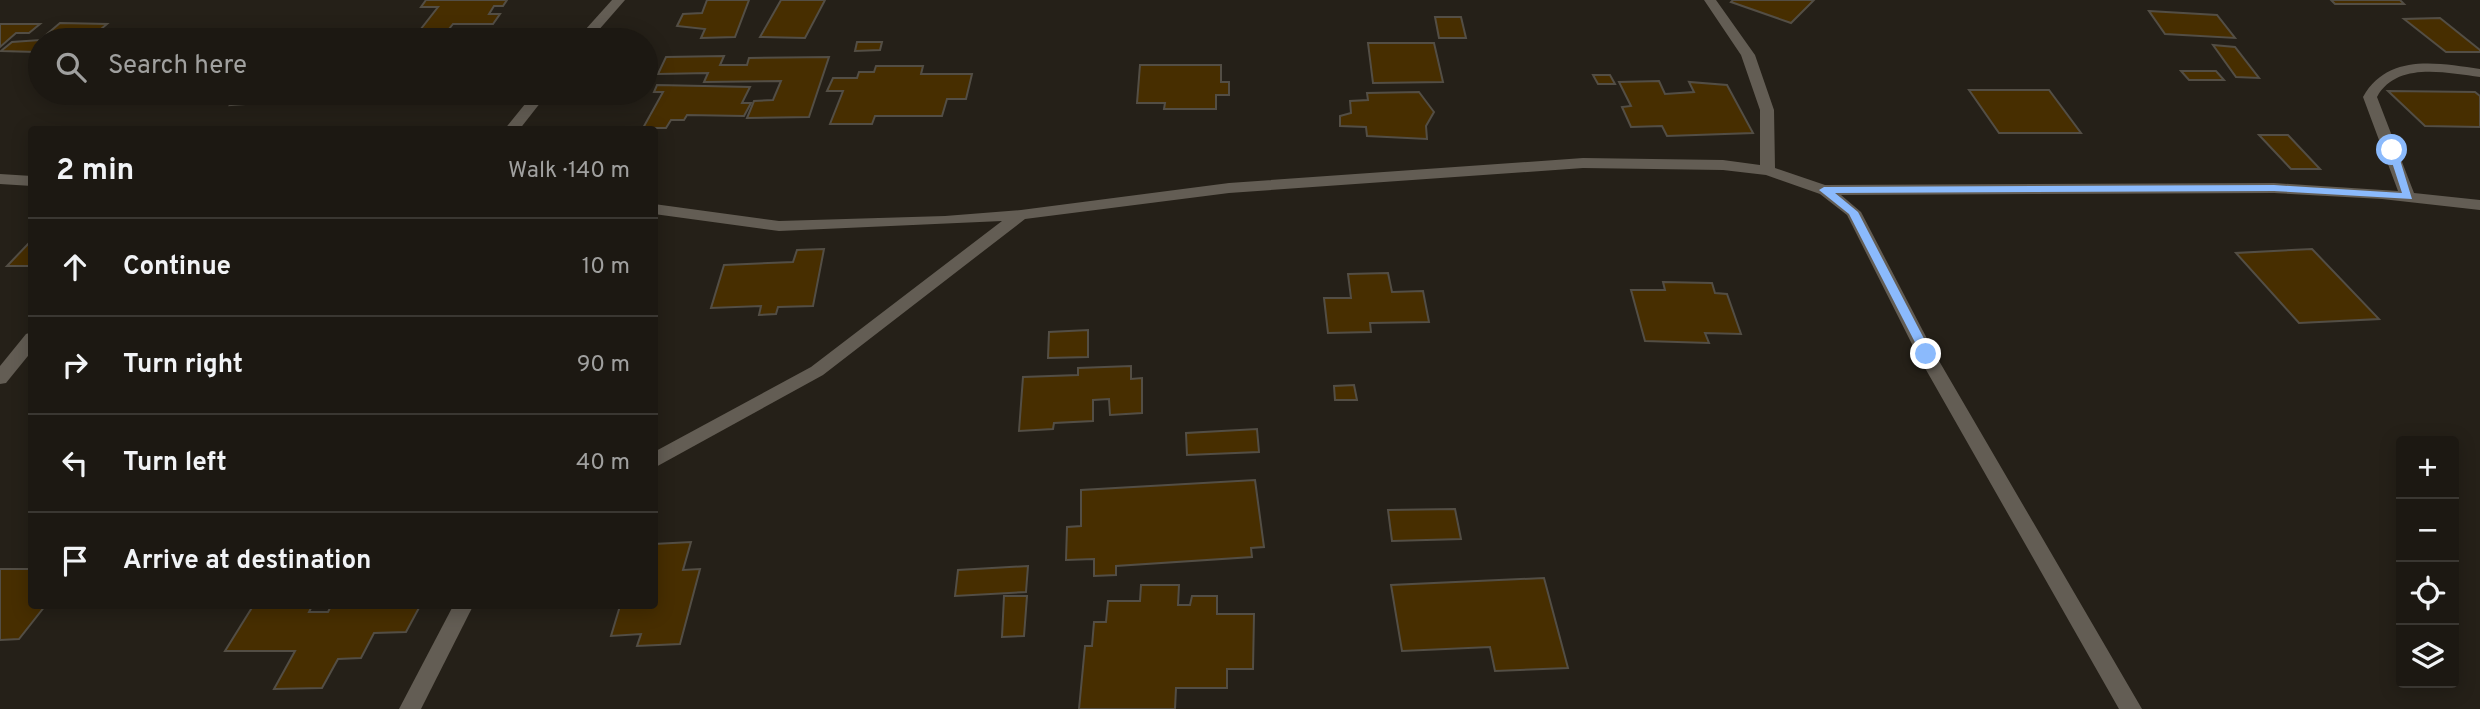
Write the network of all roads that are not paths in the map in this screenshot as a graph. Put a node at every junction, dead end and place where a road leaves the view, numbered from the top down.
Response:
1 (619, 0) edge
2 (1710, 0) edge
3 (594, 28) edge
4 (2480, 73) edge
5 (531, 105) edge
6 (514, 126) edge
7 (1768, 171) junction
8 (0, 179) edge
9 (28, 181) edge
10 (1824, 190) junction
11 (2408, 197) junction
12 (2480, 205) edge
13 (658, 210) edge
14 (1021, 215) junction
15 (28, 343) edge
16 (0, 378) edge
17 (658, 459) edge
18 (461, 609) edge
19 (410, 709) edge
20 (2131, 709) edge

1 - 3 street
2 - 7 street
4 - 11 street
5 - 6 street
7 - 10 street
7 - 14 street
8 - 9 street
10 - 11 street
10 - 20 street
11 - 12 street
13 - 14 street
14 - 17 street
15 - 16 street
18 - 19 street

